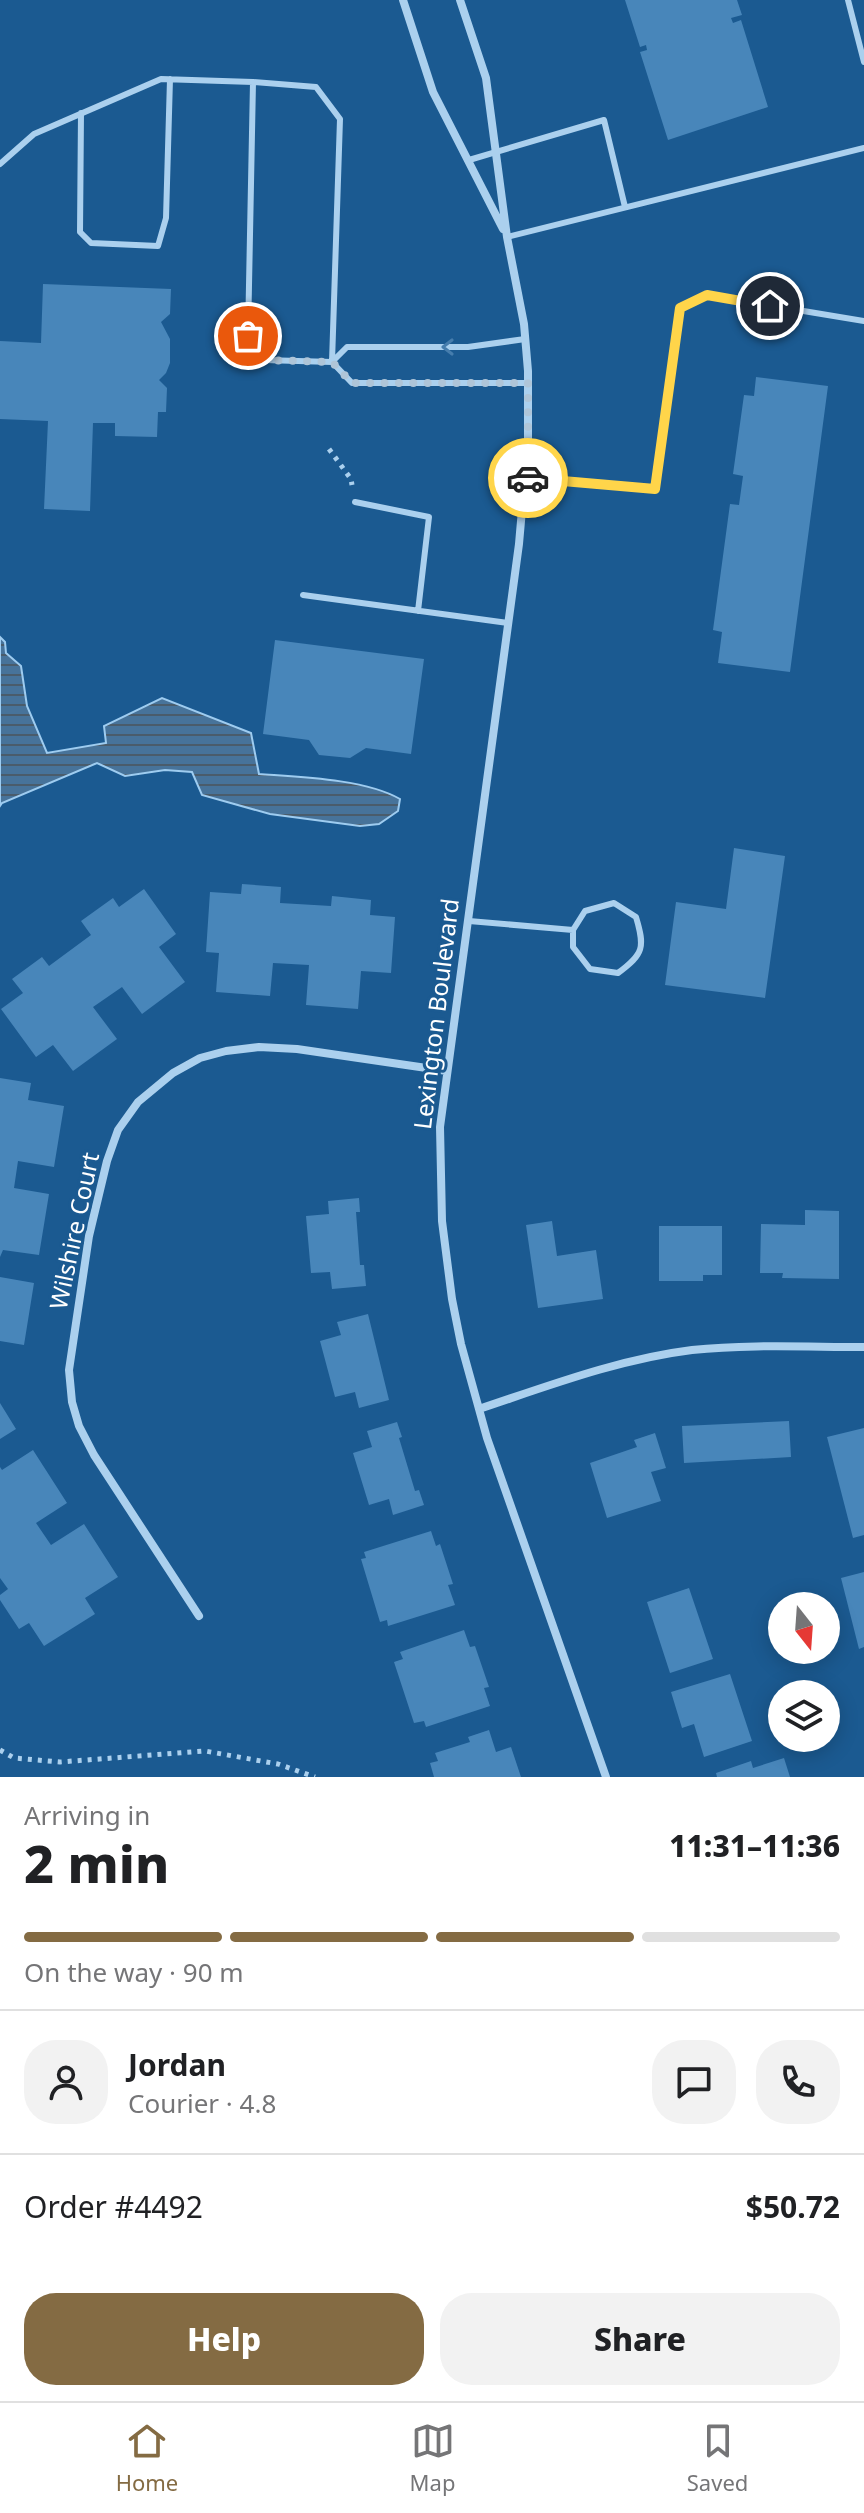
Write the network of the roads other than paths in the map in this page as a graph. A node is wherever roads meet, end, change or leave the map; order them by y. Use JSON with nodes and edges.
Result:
{"nodes":[{"id":1,"x":403,"y":0,"type":"edge"},
{"id":2,"x":460,"y":0,"type":"edge"},
{"id":3,"x":848,"y":0,"type":"edge"},
{"id":4,"x":864,"y":62,"type":"edge"},
{"id":5,"x":170,"y":79,"type":"junction"},
{"id":6,"x":253,"y":82,"type":"junction"},
{"id":7,"x":81,"y":113,"type":"junction"},
{"id":8,"x":864,"y":148,"type":"edge"},
{"id":9,"x":496,"y":152,"type":"junction"},
{"id":10,"x":469,"y":160,"type":"junction"},
{"id":11,"x":0,"y":164,"type":"edge"},
{"id":12,"x":625,"y":207,"type":"junction"},
{"id":13,"x":507,"y":237,"type":"junction"},
{"id":14,"x":864,"y":321,"type":"edge"},
{"id":15,"x":525,"y":339,"type":"junction"},
{"id":16,"x":332,"y":362,"type":"junction"},
{"id":17,"x":528,"y":383,"type":"junction"},
{"id":18,"x":525,"y":478,"type":"junction"},
{"id":19,"x":355,"y":502,"type":"road end"},
{"id":20,"x":303,"y":595,"type":"dead end"},
{"id":21,"x":418,"y":611,"type":"junction"},
{"id":22,"x":508,"y":623,"type":"junction"},
{"id":23,"x":469,"y":921,"type":"junction"},
{"id":24,"x":573,"y":930,"type":"junction"},
{"id":25,"x":447,"y":1071,"type":"junction"},
{"id":26,"x":864,"y":1347,"type":"edge"},
{"id":27,"x":479,"y":1409,"type":"junction"},
{"id":28,"x":199,"y":1616,"type":"dead end"},
{"id":29,"x":606,"y":1777,"type":"edge"}],
"edges":[{"from":1,"to":10,"type":"street","name":"Lexington Boulevard"},
{"from":2,"to":9,"type":"street","name":"Lexington Boulevard"},
{"from":3,"to":4,"type":"lane"},
{"from":5,"to":6,"type":"lane"},
{"from":5,"to":7,"type":"lane"},
{"from":5,"to":7,"type":"lane"},
{"from":6,"to":16,"type":"lane"},
{"from":6,"to":16,"type":"lane"},
{"from":7,"to":11,"type":"lane"},
{"from":8,"to":12,"type":"lane"},
{"from":9,"to":10,"type":"lane"},
{"from":9,"to":12,"type":"lane"},
{"from":9,"to":13,"type":"street","name":"Lexington Boulevard"},
{"from":10,"to":13,"type":"street","name":"Lexington Boulevard"},
{"from":12,"to":13,"type":"lane"},
{"from":13,"to":15,"type":"street","name":"Lexington Boulevard"},
{"from":14,"to":18,"type":"lane"},
{"from":15,"to":16,"type":"lane","one_way":true},
{"from":15,"to":17,"type":"street","name":"Lexington Boulevard"},
{"from":16,"to":17,"type":"lane"},
{"from":17,"to":18,"type":"street","name":"Lexington Boulevard"},
{"from":18,"to":22,"type":"street","name":"Lexington Boulevard"},
{"from":19,"to":21,"type":"lane"},
{"from":20,"to":21,"type":"lane"},
{"from":21,"to":22,"type":"lane"},
{"from":22,"to":23,"type":"street","name":"Lexington Boulevard"},
{"from":23,"to":24,"type":"lane"},
{"from":23,"to":25,"type":"street","name":"Lexington Boulevard"},
{"from":24,"to":24,"type":"lane"},
{"from":25,"to":27,"type":"street","name":"Lexington Boulevard"},
{"from":25,"to":28,"type":"street","name":"Wilshire Court"},
{"from":26,"to":27,"type":"street"},
{"from":27,"to":29,"type":"street","name":"Lexington Boulevard"}]}
